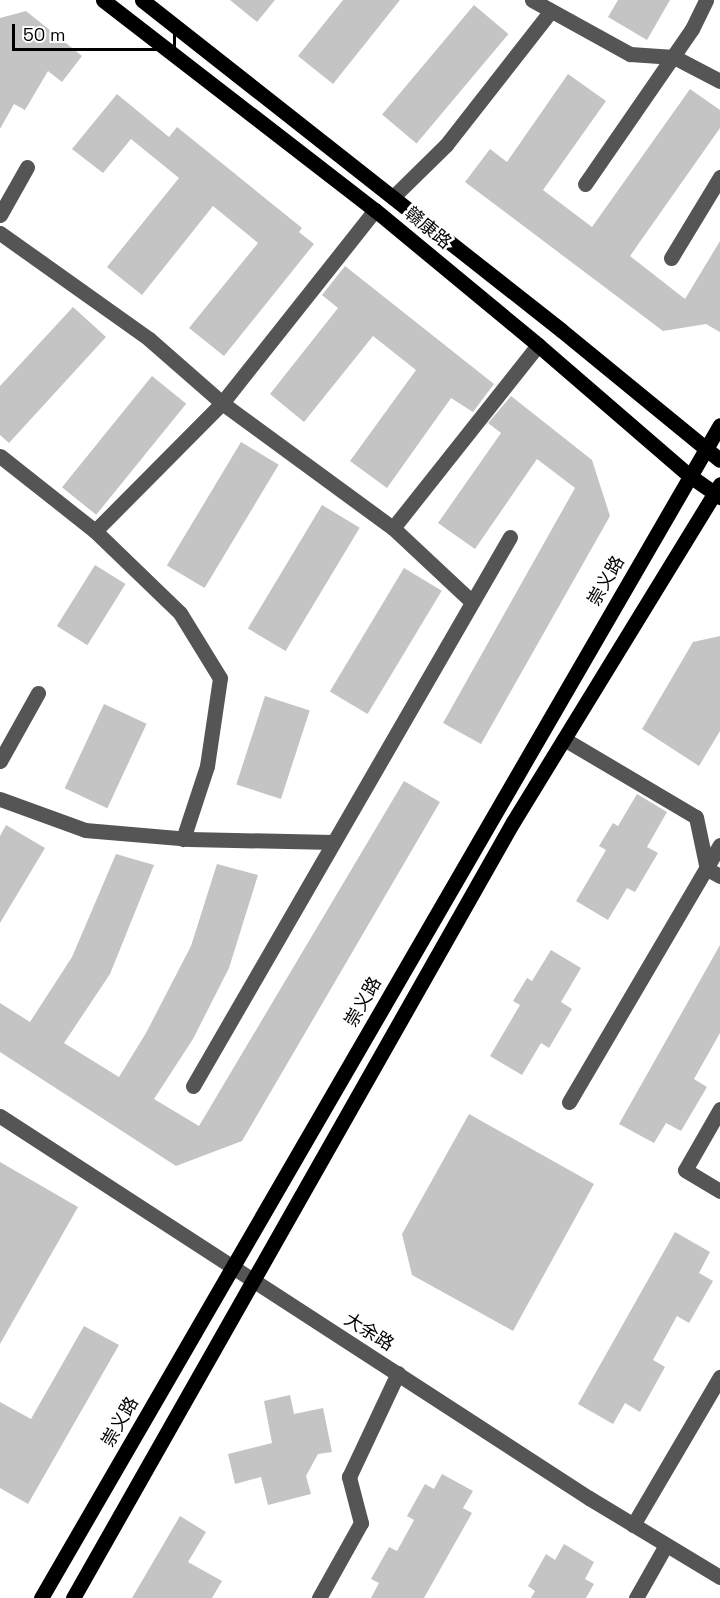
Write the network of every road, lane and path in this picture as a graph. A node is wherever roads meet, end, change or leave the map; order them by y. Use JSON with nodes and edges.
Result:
{"nodes":[{"id":1,"x":103,"y":0,"type":"edge"},
{"id":2,"x":142,"y":0,"type":"edge"},
{"id":3,"x":532,"y":0,"type":"edge"},
{"id":4,"x":706,"y":0,"type":"edge"},
{"id":5,"x":550,"y":12,"type":"junction"},
{"id":6,"x":674,"y":57,"type":"junction"},
{"id":7,"x":720,"y":81,"type":"edge"},
{"id":8,"x":27,"y":167,"type":"dead end"},
{"id":9,"x":720,"y":177,"type":"edge"},
{"id":10,"x":585,"y":184,"type":"dead end"},
{"id":11,"x":393,"y":197,"type":"junction"},
{"id":12,"x":375,"y":210,"type":"junction"},
{"id":13,"x":0,"y":215,"type":"edge"},
{"id":14,"x":0,"y":233,"type":"edge"},
{"id":15,"x":671,"y":258,"type":"dead end"},
{"id":16,"x":538,"y":345,"type":"junction"},
{"id":17,"x":222,"y":403,"type":"junction"},
{"id":18,"x":720,"y":425,"type":"edge"},
{"id":19,"x":706,"y":451,"type":"junction"},
{"id":20,"x":0,"y":456,"type":"edge"},
{"id":21,"x":720,"y":460,"type":"edge"},
{"id":22,"x":690,"y":476,"type":"junction"},
{"id":23,"x":718,"y":492,"type":"edge"},
{"id":24,"x":393,"y":528,"type":"junction"},
{"id":25,"x":95,"y":531,"type":"junction"},
{"id":26,"x":510,"y":537,"type":"dead end"},
{"id":27,"x":472,"y":602,"type":"junction"},
{"id":28,"x":38,"y":693,"type":"dead end"},
{"id":29,"x":564,"y":739,"type":"junction"},
{"id":30,"x":0,"y":761,"type":"edge"},
{"id":31,"x":0,"y":799,"type":"edge"},
{"id":32,"x":183,"y":839,"type":"junction"},
{"id":33,"x":333,"y":842,"type":"junction"},
{"id":34,"x":720,"y":845,"type":"edge"},
{"id":35,"x":713,"y":873,"type":"edge"},
{"id":36,"x":193,"y":1086,"type":"dead end"},
{"id":37,"x":569,"y":1102,"type":"dead end"},
{"id":38,"x":720,"y":1109,"type":"edge"},
{"id":39,"x":0,"y":1116,"type":"edge"},
{"id":40,"x":720,"y":1191,"type":"edge"},
{"id":41,"x":232,"y":1268,"type":"junction"},
{"id":42,"x":255,"y":1282,"type":"junction"},
{"id":43,"x":398,"y":1373,"type":"junction"},
{"id":44,"x":720,"y":1377,"type":"edge"},
{"id":45,"x":633,"y":1525,"type":"junction"},
{"id":46,"x":666,"y":1545,"type":"junction"},
{"id":47,"x":720,"y":1577,"type":"edge"},
{"id":48,"x":41,"y":1598,"type":"edge"},
{"id":49,"x":73,"y":1598,"type":"edge"},
{"id":50,"x":319,"y":1598,"type":"edge"},
{"id":51,"x":636,"y":1598,"type":"edge"}],
"edges":[{"from":1,"to":12,"type":"main road","name":"赣康路"},
{"from":2,"to":11,"type":"main road","name":"赣康路"},
{"from":3,"to":5,"type":"street"},
{"from":4,"to":6,"type":"street"},
{"from":5,"to":6,"type":"street"},
{"from":5,"to":11,"type":"street"},
{"from":6,"to":7,"type":"street"},
{"from":6,"to":10,"type":"street"},
{"from":8,"to":13,"type":"street"},
{"from":9,"to":15,"type":"street"},
{"from":11,"to":19,"type":"main road","name":"赣康路"},
{"from":12,"to":16,"type":"main road","name":"赣康路"},
{"from":12,"to":17,"type":"street"},
{"from":14,"to":17,"type":"street"},
{"from":16,"to":22,"type":"main road","name":"赣康路"},
{"from":16,"to":24,"type":"street"},
{"from":17,"to":24,"type":"street"},
{"from":17,"to":25,"type":"street"},
{"from":18,"to":19,"type":"main road","name":"崇义路"},
{"from":19,"to":21,"type":"main road","name":"赣康路"},
{"from":19,"to":22,"type":"main road","name":"崇义路"},
{"from":20,"to":25,"type":"street"},
{"from":22,"to":23,"type":"main road","name":"赣康路"},
{"from":22,"to":41,"type":"main road","name":"崇义路"},
{"from":23,"to":29,"type":"main road"},
{"from":24,"to":27,"type":"street"},
{"from":25,"to":32,"type":"street"},
{"from":26,"to":27,"type":"street"},
{"from":27,"to":33,"type":"street"},
{"from":28,"to":30,"type":"street"},
{"from":29,"to":35,"type":"street"},
{"from":29,"to":42,"type":"main road"},
{"from":31,"to":32,"type":"street"},
{"from":32,"to":33,"type":"street"},
{"from":33,"to":36,"type":"street"},
{"from":34,"to":35,"type":"street"},
{"from":35,"to":37,"type":"street"},
{"from":38,"to":40,"type":"street"},
{"from":39,"to":41,"type":"street","name":"大余路"},
{"from":41,"to":42,"type":"street","name":"大余路"},
{"from":41,"to":48,"type":"main road","name":"崇义路"},
{"from":42,"to":43,"type":"street","name":"大余路"},
{"from":42,"to":49,"type":"main road"},
{"from":43,"to":45,"type":"street","name":"大余路"},
{"from":43,"to":50,"type":"street"},
{"from":44,"to":45,"type":"street"},
{"from":45,"to":46,"type":"street","name":"大余路"},
{"from":46,"to":47,"type":"street","name":"大余路"},
{"from":46,"to":51,"type":"street"}]}
